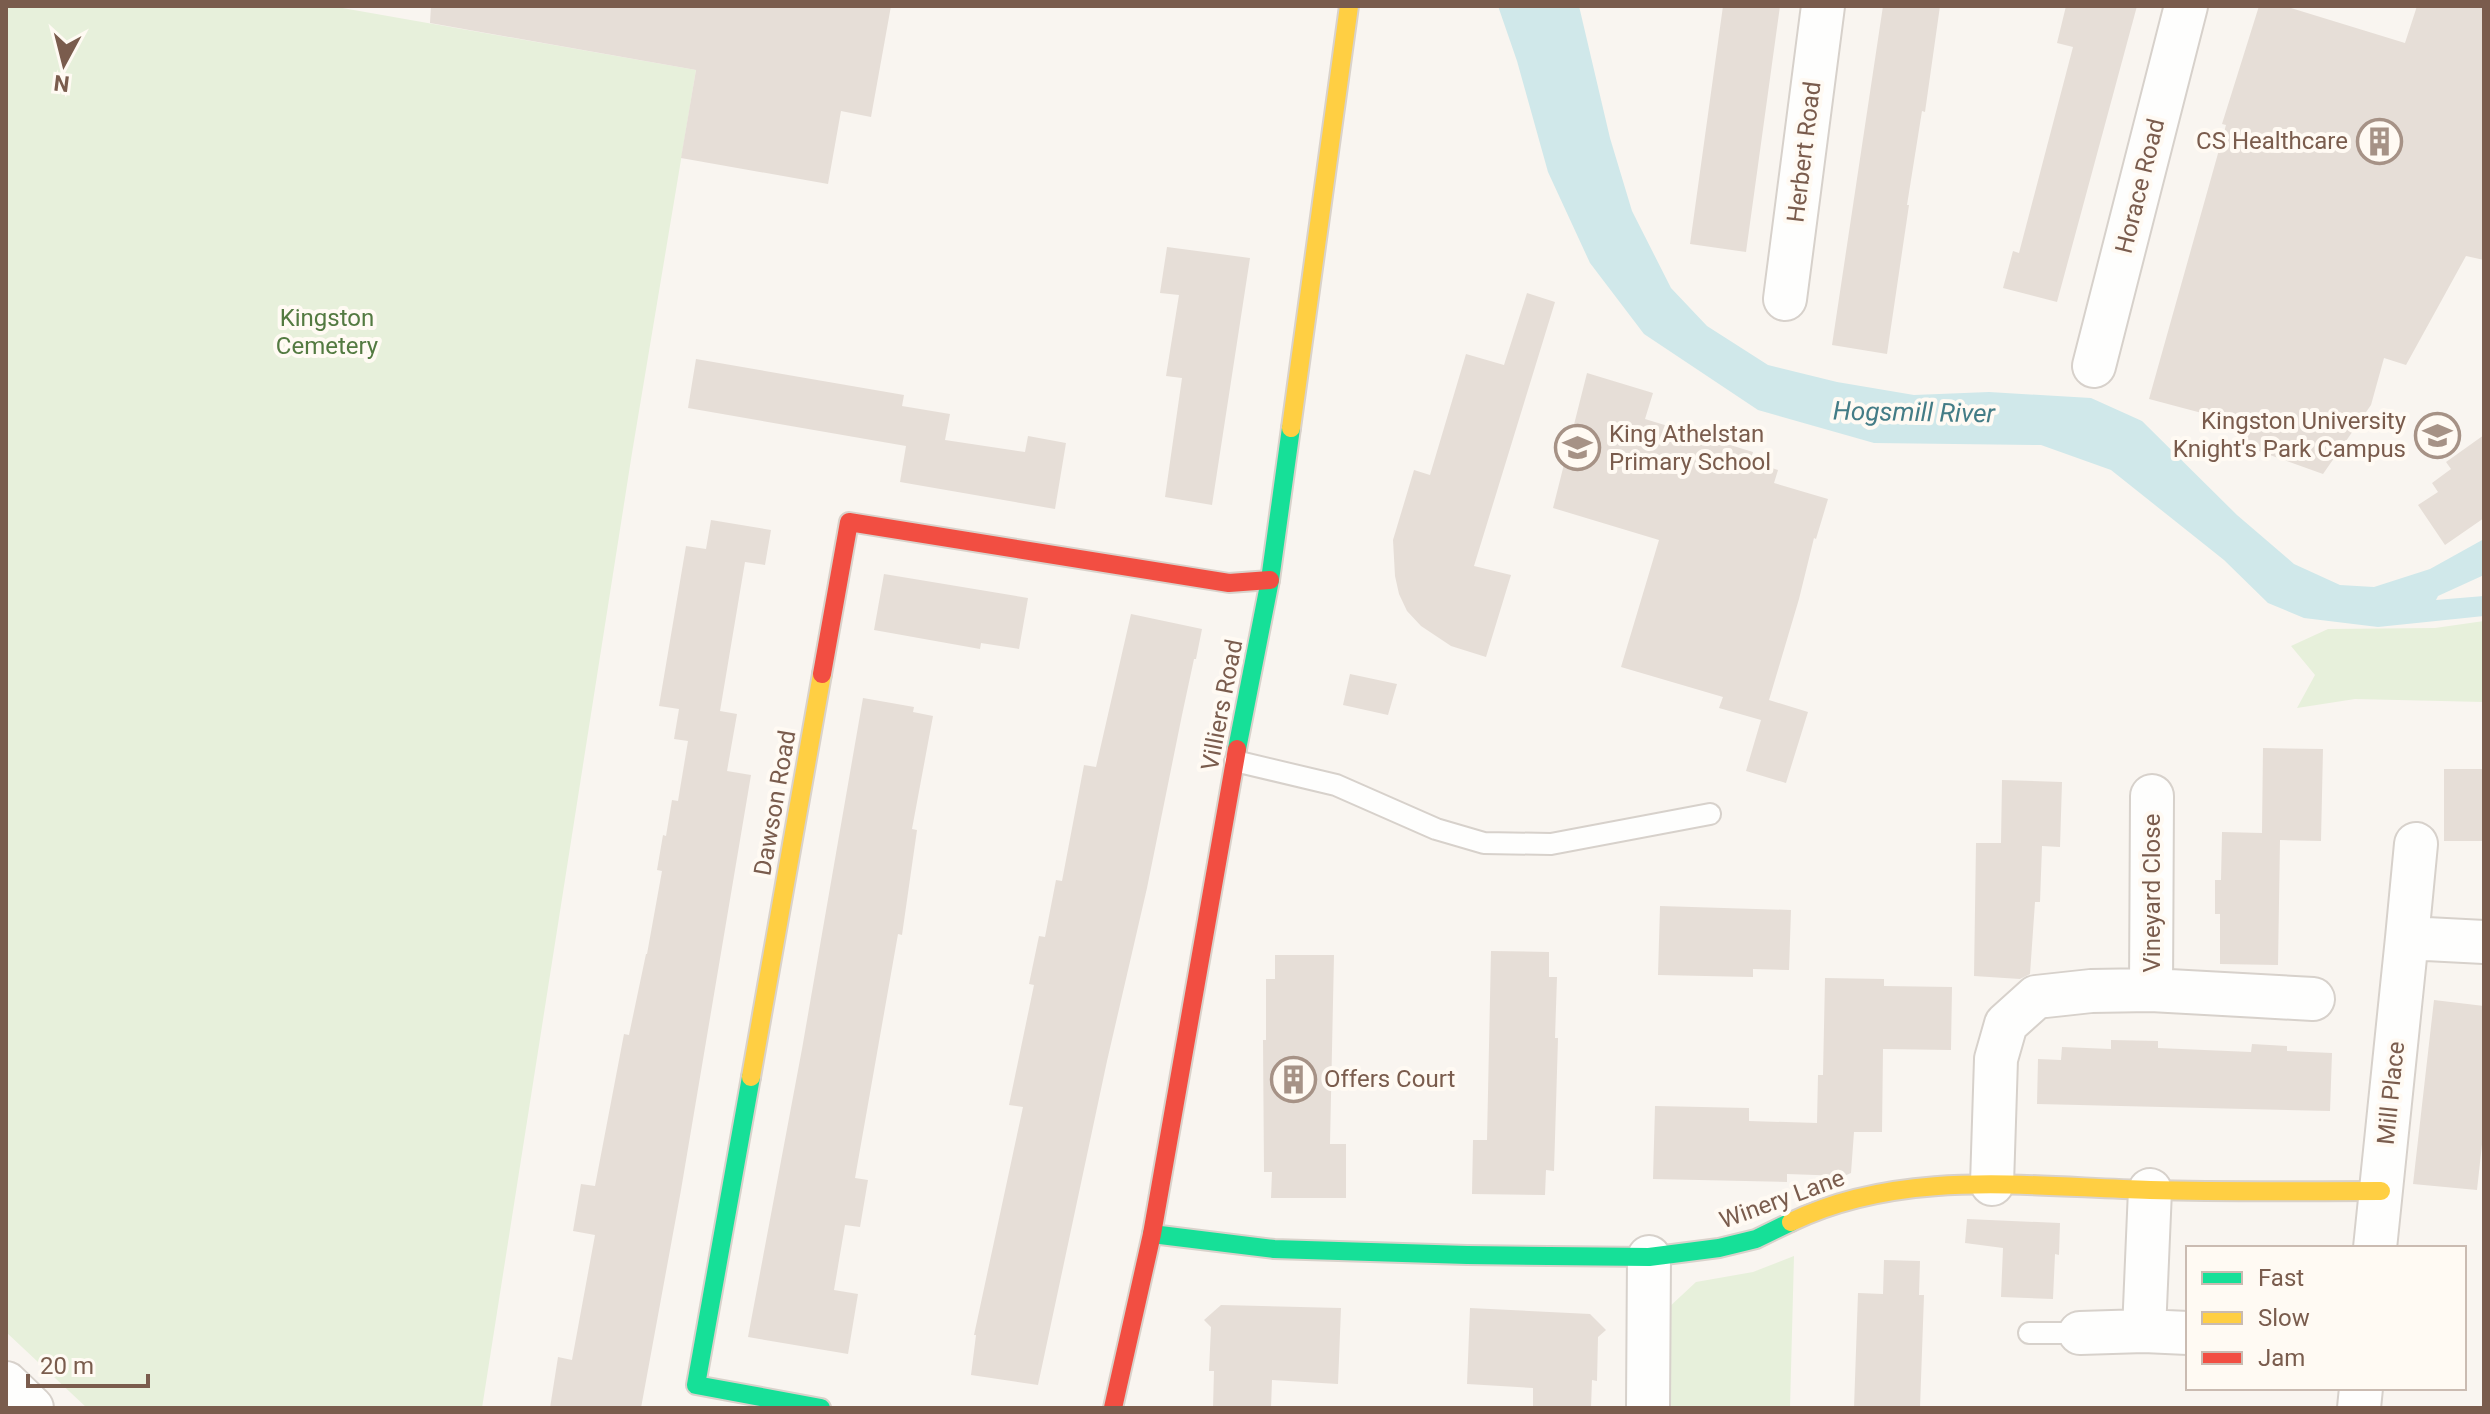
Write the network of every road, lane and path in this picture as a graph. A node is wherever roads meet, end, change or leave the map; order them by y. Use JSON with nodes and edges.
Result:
{"nodes":[{"id":1,"x":1349,"y":6,"type":"edge"},
{"id":2,"x":1823,"y":6,"type":"edge"},
{"id":3,"x":2186,"y":6,"type":"edge"},
{"id":4,"x":1785,"y":299,"type":"dead end"},
{"id":5,"x":2094,"y":366,"type":"dead end"},
{"id":6,"x":1270,"y":580,"type":"junction"},
{"id":7,"x":1235,"y":761,"type":"junction"},
{"id":8,"x":2152,"y":796,"type":"dead end"},
{"id":9,"x":1710,"y":814,"type":"dead end"},
{"id":10,"x":2416,"y":844,"type":"dead end"},
{"id":11,"x":2407,"y":938,"type":"junction"},
{"id":12,"x":2484,"y":942,"type":"edge"},
{"id":13,"x":2151,"y":990,"type":"junction"},
{"id":14,"x":2313,"y":999,"type":"dead end"},
{"id":15,"x":1992,"y":1184,"type":"junction"},
{"id":16,"x":2150,"y":1190,"type":"junction"},
{"id":17,"x":2381,"y":1191,"type":"junction"},
{"id":18,"x":1152,"y":1234,"type":"junction"},
{"id":19,"x":2375,"y":1246,"type":"edge"},
{"id":20,"x":1649,"y":1257,"type":"junction"},
{"id":21,"x":2144,"y":1331,"type":"junction"},
{"id":22,"x":2029,"y":1333,"type":"dead end"},
{"id":23,"x":2080,"y":1333,"type":"joint"},
{"id":24,"x":2186,"y":1333,"type":"edge"},
{"id":25,"x":6,"y":1383,"type":"edge"},
{"id":26,"x":693,"y":1396,"type":"edge"},
{"id":27,"x":32,"y":1408,"type":"edge"},
{"id":28,"x":821,"y":1408,"type":"edge"},
{"id":29,"x":1113,"y":1408,"type":"edge"},
{"id":30,"x":1648,"y":1408,"type":"edge"}],
"edges":[{"from":1,"to":6,"type":"street","name":"Villiers Road"},
{"from":2,"to":4,"type":"street","name":"Herbert Road"},
{"from":3,"to":5,"type":"street","name":"Horace Road"},
{"from":6,"to":7,"type":"street","name":"Villiers Road"},
{"from":6,"to":26,"type":"street","name":"Dawson Road"},
{"from":7,"to":9,"type":"lane"},
{"from":7,"to":18,"type":"street","name":"Villiers Road"},
{"from":8,"to":13,"type":"street","name":"Vineyard Close"},
{"from":10,"to":11,"type":"street","name":"Mill Place"},
{"from":11,"to":12,"type":"street"},
{"from":11,"to":17,"type":"street","name":"Mill Place"},
{"from":13,"to":14,"type":"street","name":"Vineyard Close"},
{"from":13,"to":15,"type":"street","name":"Vineyard Close"},
{"from":15,"to":16,"type":"street","name":"Winery Lane"},
{"from":15,"to":20,"type":"street","name":"Winery Lane"},
{"from":16,"to":17,"type":"street","name":"Winery Lane"},
{"from":16,"to":21,"type":"street"},
{"from":17,"to":19,"type":"street","name":"Mill Place"},
{"from":18,"to":20,"type":"street","name":"Winery Lane"},
{"from":18,"to":29,"type":"street","name":"Villiers Road"},
{"from":20,"to":30,"type":"street"},
{"from":21,"to":23,"type":"street"},
{"from":21,"to":24,"type":"street"},
{"from":22,"to":23,"type":"lane"},
{"from":25,"to":27,"type":"street"},
{"from":26,"to":28,"type":"street","name":"Dawson Road"}]}
